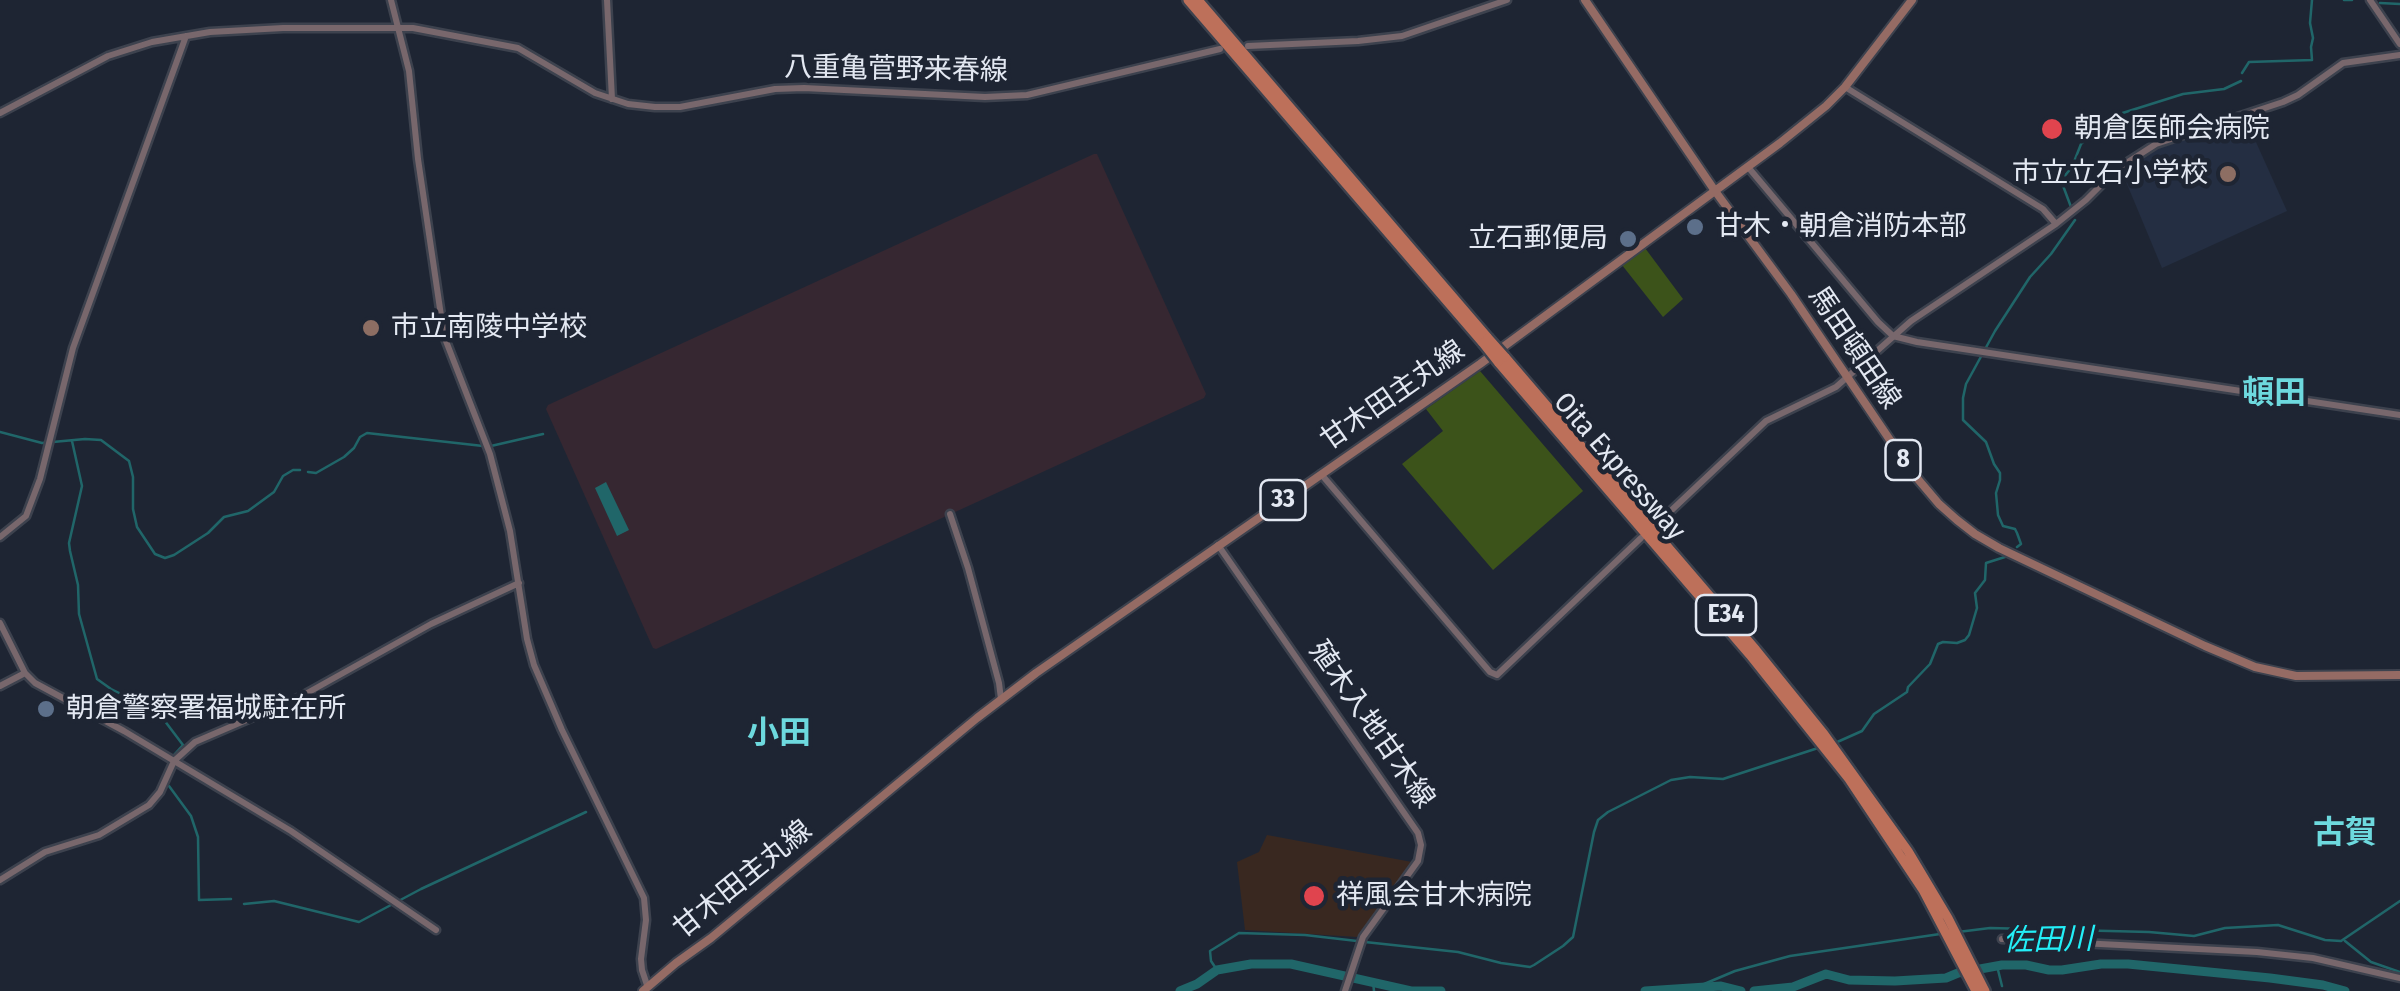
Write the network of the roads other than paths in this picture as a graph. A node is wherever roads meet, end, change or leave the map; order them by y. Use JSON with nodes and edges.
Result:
{"nodes":[{"id":1,"x":391,"y":0,"type":"edge"},
{"id":2,"x":608,"y":0,"type":"edge"},
{"id":3,"x":1188,"y":0,"type":"edge"},
{"id":4,"x":1198,"y":0,"type":"edge"},
{"id":5,"x":1507,"y":0,"type":"edge"},
{"id":6,"x":1585,"y":0,"type":"edge"},
{"id":7,"x":1912,"y":0,"type":"edge"},
{"id":8,"x":2370,"y":0,"type":"edge"},
{"id":9,"x":397,"y":27,"type":"junction"},
{"id":10,"x":186,"y":36,"type":"junction"},
{"id":11,"x":2400,"y":44,"type":"edge"},
{"id":12,"x":1248,"y":46,"type":"dead end"},
{"id":13,"x":1220,"y":49,"type":"dead end"},
{"id":14,"x":2400,"y":56,"type":"edge"},
{"id":15,"x":1845,"y":87,"type":"junction"},
{"id":16,"x":612,"y":99,"type":"junction"},
{"id":17,"x":0,"y":113,"type":"edge"},
{"id":18,"x":1748,"y":168,"type":"junction"},
{"id":19,"x":1715,"y":191,"type":"junction"},
{"id":20,"x":2056,"y":224,"type":"junction"},
{"id":21,"x":1893,"y":336,"type":"junction"},
{"id":22,"x":1485,"y":340,"type":"junction"},
{"id":23,"x":1848,"y":378,"type":"junction"},
{"id":24,"x":2400,"y":415,"type":"edge"},
{"id":25,"x":1321,"y":474,"type":"junction"},
{"id":26,"x":950,"y":514,"type":"dead end"},
{"id":27,"x":1658,"y":523,"type":"dead end"},
{"id":28,"x":0,"y":538,"type":"edge"},
{"id":29,"x":1641,"y":538,"type":"dead end"},
{"id":30,"x":1218,"y":545,"type":"junction"},
{"id":31,"x":519,"y":584,"type":"junction"},
{"id":32,"x":0,"y":623,"type":"edge"},
{"id":33,"x":25,"y":674,"type":"junction"},
{"id":34,"x":2400,"y":675,"type":"edge"},
{"id":35,"x":0,"y":686,"type":"edge"},
{"id":36,"x":1001,"y":699,"type":"junction"},
{"id":37,"x":174,"y":761,"type":"junction"},
{"id":38,"x":0,"y":880,"type":"edge"},
{"id":39,"x":1926,"y":888,"type":"junction"},
{"id":40,"x":436,"y":930,"type":"dead end"},
{"id":41,"x":2002,"y":939,"type":"dead end"},
{"id":42,"x":2400,"y":978,"type":"edge"},
{"id":43,"x":645,"y":988,"type":"edge"},
{"id":44,"x":1345,"y":991,"type":"edge"},
{"id":45,"x":1976,"y":991,"type":"edge"},
{"id":46,"x":1985,"y":991,"type":"edge"}],
"edges":[{"from":1,"to":9,"type":"street"},
{"from":2,"to":16,"type":"street"},
{"from":3,"to":22,"type":"highway","name":"Oita Expressway","number":"E34"},
{"from":4,"to":22,"type":"highway","name":"Oita Expressway","number":"E34"},
{"from":5,"to":12,"type":"street"},
{"from":6,"to":19,"type":"main road","name":"馬田頓田線","number":"8"},
{"from":7,"to":15,"type":"main road","name":"甘木田主丸線","number":"33"},
{"from":8,"to":11,"type":"street"},
{"from":9,"to":10,"type":"street","name":"八重亀菅野来春線"},
{"from":9,"to":16,"type":"street","name":"八重亀菅野来春線"},
{"from":9,"to":31,"type":"street"},
{"from":10,"to":17,"type":"street","name":"八重亀菅野来春線"},
{"from":10,"to":28,"type":"street"},
{"from":13,"to":16,"type":"street","name":"八重亀菅野来春線"},
{"from":14,"to":20,"type":"street"},
{"from":15,"to":18,"type":"main road","name":"甘木田主丸線","number":"33"},
{"from":15,"to":20,"type":"street"},
{"from":18,"to":19,"type":"main road","name":"甘木田主丸線","number":"33"},
{"from":18,"to":21,"type":"street"},
{"from":19,"to":23,"type":"main road","name":"馬田頓田線","number":"8"},
{"from":19,"to":25,"type":"main road","name":"甘木田主丸線","number":"33"},
{"from":20,"to":21,"type":"street"},
{"from":21,"to":23,"type":"street"},
{"from":21,"to":24,"type":"street"},
{"from":22,"to":39,"type":"highway","name":"Oita Expressway","number":"E34","bridge":true},
{"from":23,"to":27,"type":"street"},
{"from":23,"to":34,"type":"main road","name":"馬田頓田線","number":"8"},
{"from":25,"to":29,"type":"street"},
{"from":25,"to":30,"type":"main road","name":"甘木田主丸線","number":"33"},
{"from":26,"to":36,"type":"street"},
{"from":30,"to":36,"type":"main road","name":"甘木田主丸線","number":"33"},
{"from":30,"to":44,"type":"street","name":"殖木入地甘木線"},
{"from":31,"to":37,"type":"street"},
{"from":31,"to":43,"type":"street"},
{"from":32,"to":33,"type":"street"},
{"from":33,"to":35,"type":"street"},
{"from":33,"to":37,"type":"street"},
{"from":36,"to":43,"type":"main road","name":"甘木田主丸線","number":"33"},
{"from":37,"to":38,"type":"street"},
{"from":37,"to":40,"type":"street"},
{"from":39,"to":45,"type":"highway","name":"Oita Expressway","number":"E34"},
{"from":39,"to":46,"type":"highway","name":"Oita Expressway","number":"E34"},
{"from":41,"to":42,"type":"street"}]}
